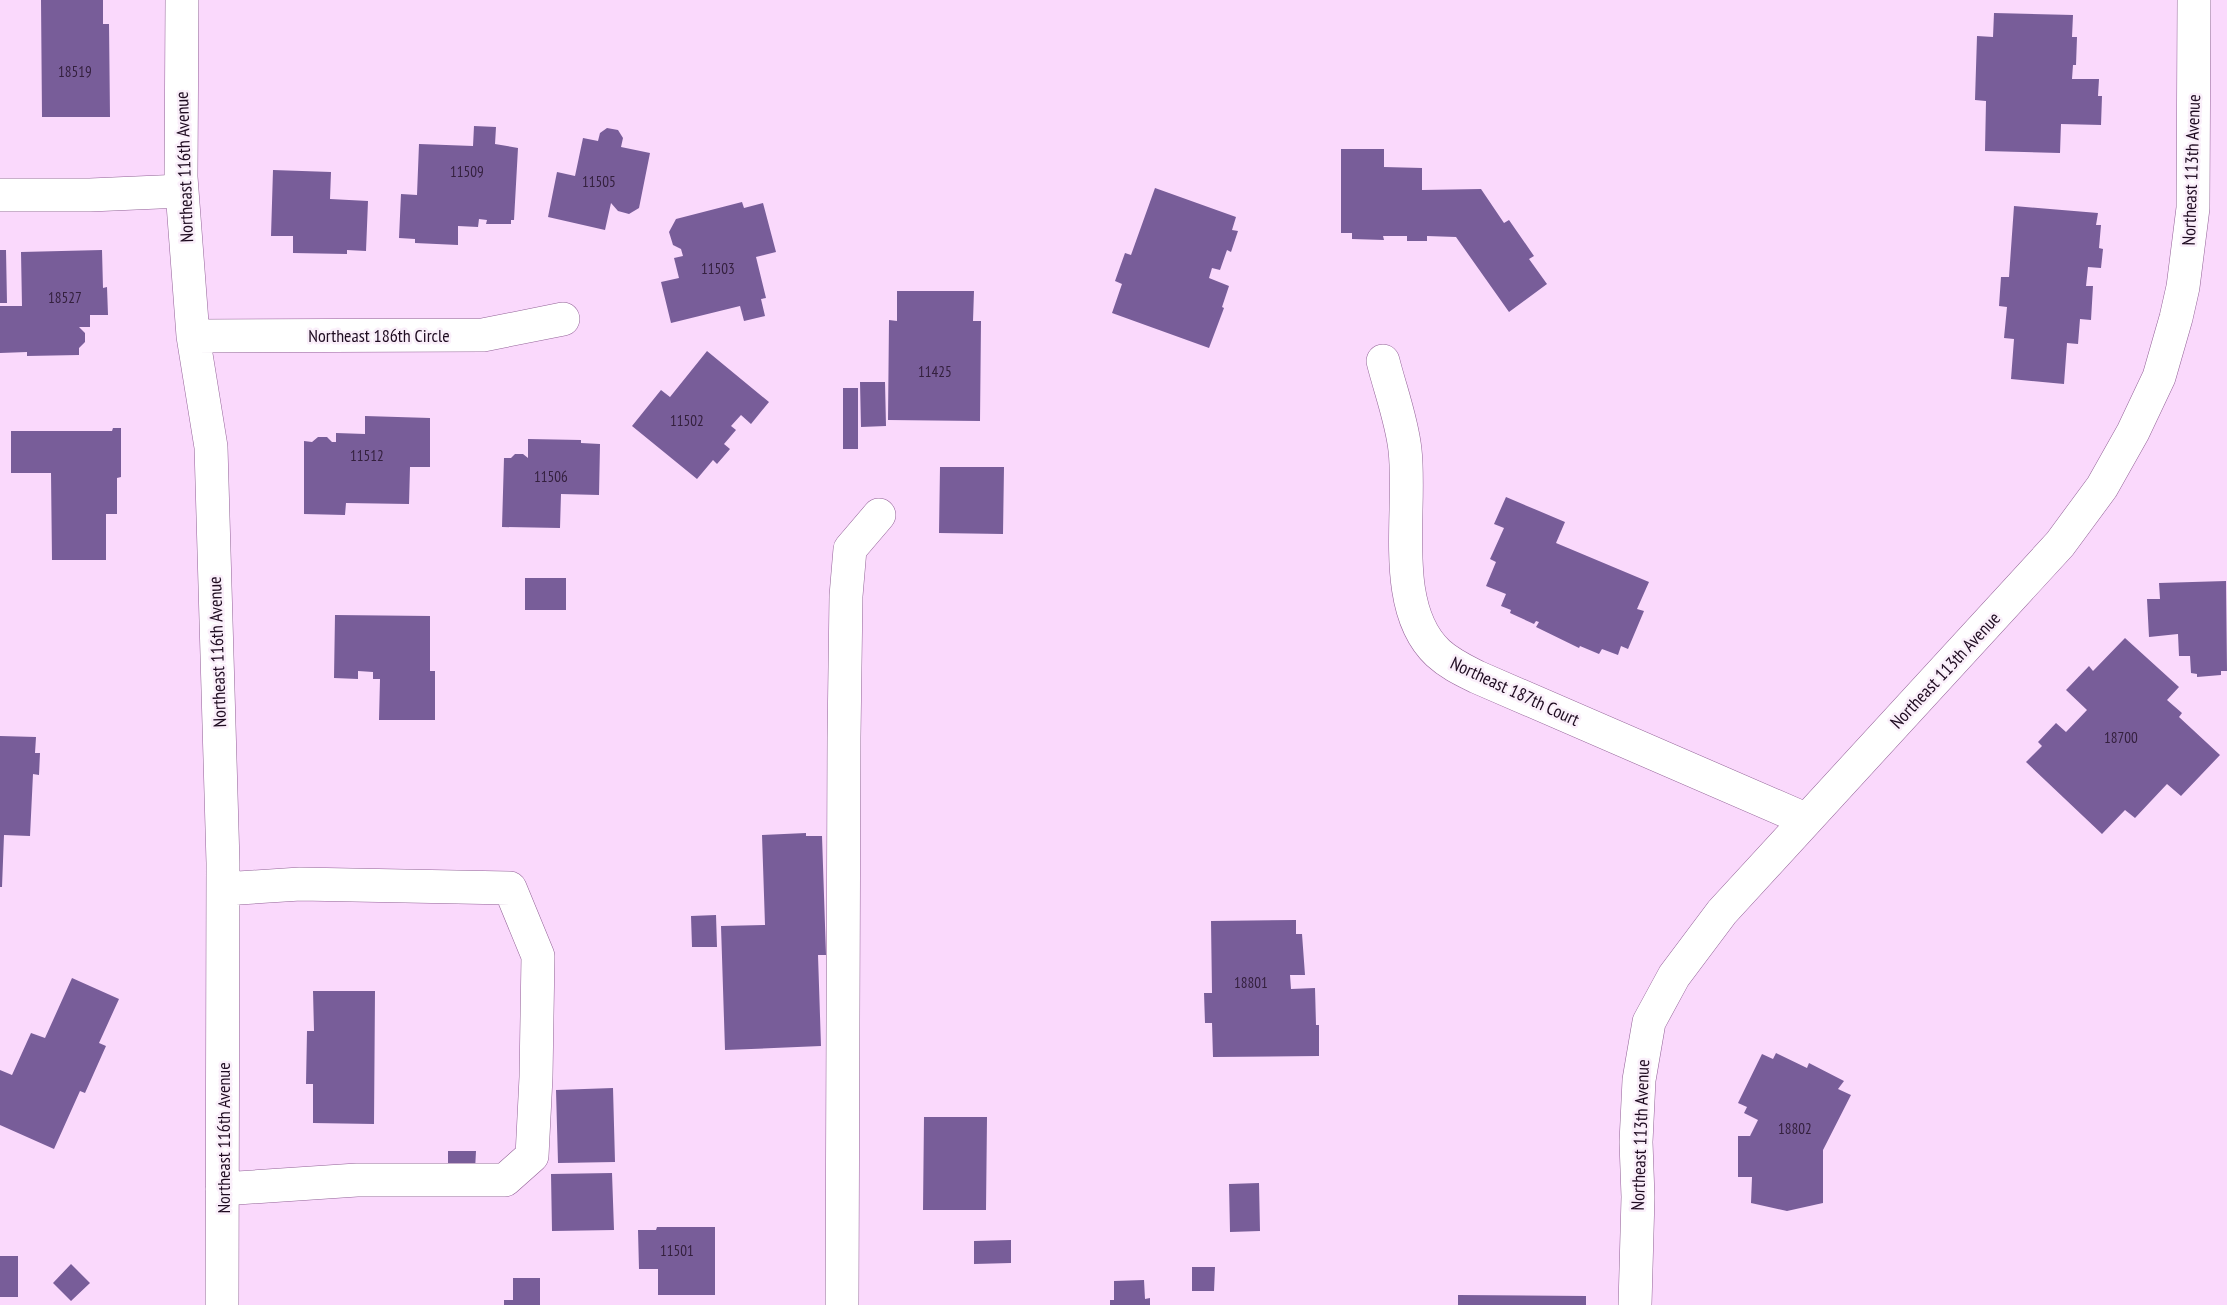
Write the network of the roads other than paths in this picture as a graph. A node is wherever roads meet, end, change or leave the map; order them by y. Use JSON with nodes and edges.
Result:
{"nodes":[{"id":1,"x":182,"y":0,"type":"edge"},
{"id":2,"x":2194,"y":0,"type":"edge"},
{"id":3,"x":182,"y":191,"type":"junction"},
{"id":4,"x":0,"y":195,"type":"edge"},
{"id":5,"x":563,"y":320,"type":"dead end"},
{"id":6,"x":194,"y":336,"type":"junction"},
{"id":7,"x":1383,"y":361,"type":"dead end"},
{"id":8,"x":879,"y":515,"type":"dead end"},
{"id":9,"x":1805,"y":819,"type":"junction"},
{"id":10,"x":223,"y":888,"type":"junction"},
{"id":11,"x":222,"y":1189,"type":"junction"},
{"id":12,"x":222,"y":1305,"type":"edge"},
{"id":13,"x":842,"y":1305,"type":"edge"},
{"id":14,"x":1635,"y":1305,"type":"edge"}],
"edges":[{"from":1,"to":3,"type":"street","name":"Northeast 116th Avenue"},
{"from":2,"to":9,"type":"street","name":"Northeast 113th Avenue"},
{"from":3,"to":4,"type":"street"},
{"from":3,"to":6,"type":"street","name":"Northeast 116th Avenue"},
{"from":5,"to":6,"type":"street","name":"Northeast 186th Circle"},
{"from":6,"to":10,"type":"street","name":"Northeast 116th Avenue"},
{"from":7,"to":9,"type":"street","name":"Northeast 187th Court"},
{"from":8,"to":13,"type":"street"},
{"from":9,"to":14,"type":"street","name":"Northeast 113th Avenue"},
{"from":10,"to":11,"type":"street","name":"Northeast 116th Avenue"},
{"from":10,"to":11,"type":"street"},
{"from":11,"to":12,"type":"street","name":"Northeast 116th Avenue"}]}
